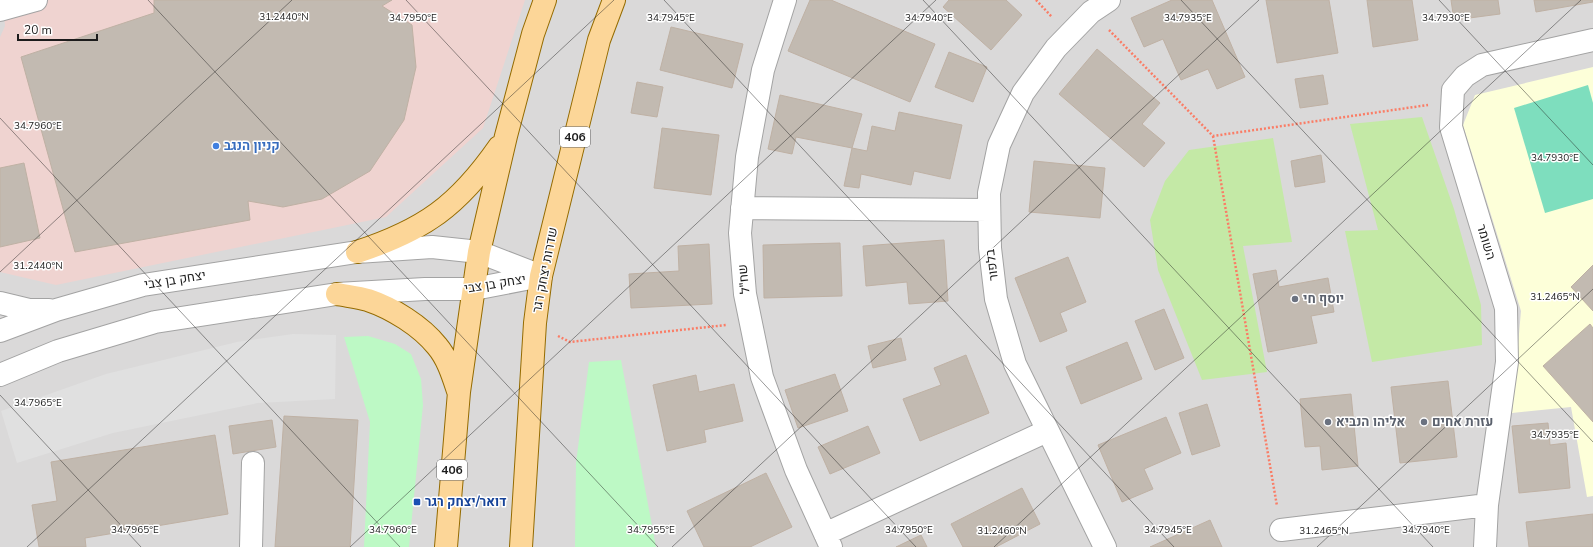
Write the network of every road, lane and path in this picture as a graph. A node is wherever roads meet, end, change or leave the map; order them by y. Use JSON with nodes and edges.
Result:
{"nodes":[{"id":1,"x":36,"y":0,"type":"edge"},
{"id":2,"x":545,"y":0,"type":"edge"},
{"id":3,"x":614,"y":0,"type":"edge"},
{"id":4,"x":785,"y":0,"type":"edge"},
{"id":5,"x":1109,"y":0,"type":"edge"},
{"id":6,"x":0,"y":10,"type":"edge"},
{"id":7,"x":1091,"y":12,"type":"junction"},
{"id":8,"x":1593,"y":40,"type":"edge"},
{"id":9,"x":1452,"y":101,"type":"junction"},
{"id":10,"x":506,"y":136,"type":"junction"},
{"id":11,"x":1213,"y":136,"type":"junction"},
{"id":12,"x":742,"y":208,"type":"junction"},
{"id":13,"x":989,"y":210,"type":"junction"},
{"id":14,"x":357,"y":252,"type":"junction"},
{"id":15,"x":479,"y":252,"type":"junction"},
{"id":16,"x":541,"y":276,"type":"junction"},
{"id":17,"x":474,"y":289,"type":"junction"},
{"id":18,"x":337,"y":294,"type":"junction"},
{"id":19,"x":0,"y":303,"type":"edge"},
{"id":20,"x":56,"y":310,"type":"junction"},
{"id":21,"x":750,"y":322,"type":"junction"},
{"id":22,"x":535,"y":323,"type":"junction"},
{"id":23,"x":0,"y":331,"type":"edge"},
{"id":24,"x":0,"y":375,"type":"edge"},
{"id":25,"x":459,"y":392,"type":"junction"},
{"id":26,"x":1047,"y":431,"type":"junction"},
{"id":27,"x":253,"y":463,"type":"dead end"},
{"id":28,"x":1487,"y":505,"type":"junction"},
{"id":29,"x":1281,"y":530,"type":"joint"},
{"id":30,"x":828,"y":540,"type":"edge"},
{"id":31,"x":251,"y":547,"type":"edge"},
{"id":32,"x":446,"y":547,"type":"edge"},
{"id":33,"x":520,"y":547,"type":"edge"},
{"id":34,"x":1105,"y":547,"type":"edge"},
{"id":35,"x":1486,"y":547,"type":"edge"}],
"edges":[{"from":1,"to":6,"type":"street"},
{"from":2,"to":10,"type":"main road","number":"406"},
{"from":3,"to":16,"type":"main road","name":"שדרות יצחק רגר","number":"406"},
{"from":4,"to":12,"type":"street","name":"שח\"ל"},
{"from":5,"to":7,"type":"street","name":"בלפור"},
{"from":7,"to":11,"type":"path"},
{"from":7,"to":13,"type":"street","name":"בלפור"},
{"from":8,"to":9,"type":"street","name":"השומר"},
{"from":9,"to":11,"type":"path"},
{"from":9,"to":28,"type":"street","name":"השומר"},
{"from":10,"to":14,"type":"main road"},
{"from":10,"to":15,"type":"main road","number":"406"},
{"from":11,"to":29,"type":"path"},
{"from":12,"to":13,"type":"street"},
{"from":12,"to":21,"type":"street","name":"שח\"ל"},
{"from":13,"to":26,"type":"street","name":"בלפור"},
{"from":14,"to":15,"type":"street","name":"יצחק בן צבי"},
{"from":14,"to":20,"type":"street","name":"יצחק בן צבי"},
{"from":15,"to":16,"type":"street","name":"יצחק בן צבי"},
{"from":15,"to":17,"type":"main road","number":"406"},
{"from":16,"to":17,"type":"street","name":"יצחק בן צבי"},
{"from":16,"to":22,"type":"main road","name":"שדרות יצחק רגר","number":"406"},
{"from":17,"to":18,"type":"street","name":"יצחק בן צבי"},
{"from":17,"to":25,"type":"main road","number":"406"},
{"from":18,"to":24,"type":"street","name":"יצחק בן צבי"},
{"from":18,"to":25,"type":"main road"},
{"from":19,"to":20,"type":"street"},
{"from":20,"to":23,"type":"street","name":"יצחק בן צבי"},
{"from":21,"to":22,"type":"path"},
{"from":21,"to":30,"type":"street","name":"שח\"ל"},
{"from":22,"to":33,"type":"main road","name":"שדרות יצחק רגר","number":"406"},
{"from":25,"to":32,"type":"main road","number":"406"},
{"from":26,"to":30,"type":"street"},
{"from":26,"to":34,"type":"street","name":"בלפור"},
{"from":27,"to":31,"type":"street"},
{"from":28,"to":29,"type":"street"},
{"from":28,"to":35,"type":"street","name":"השומר"}]}
